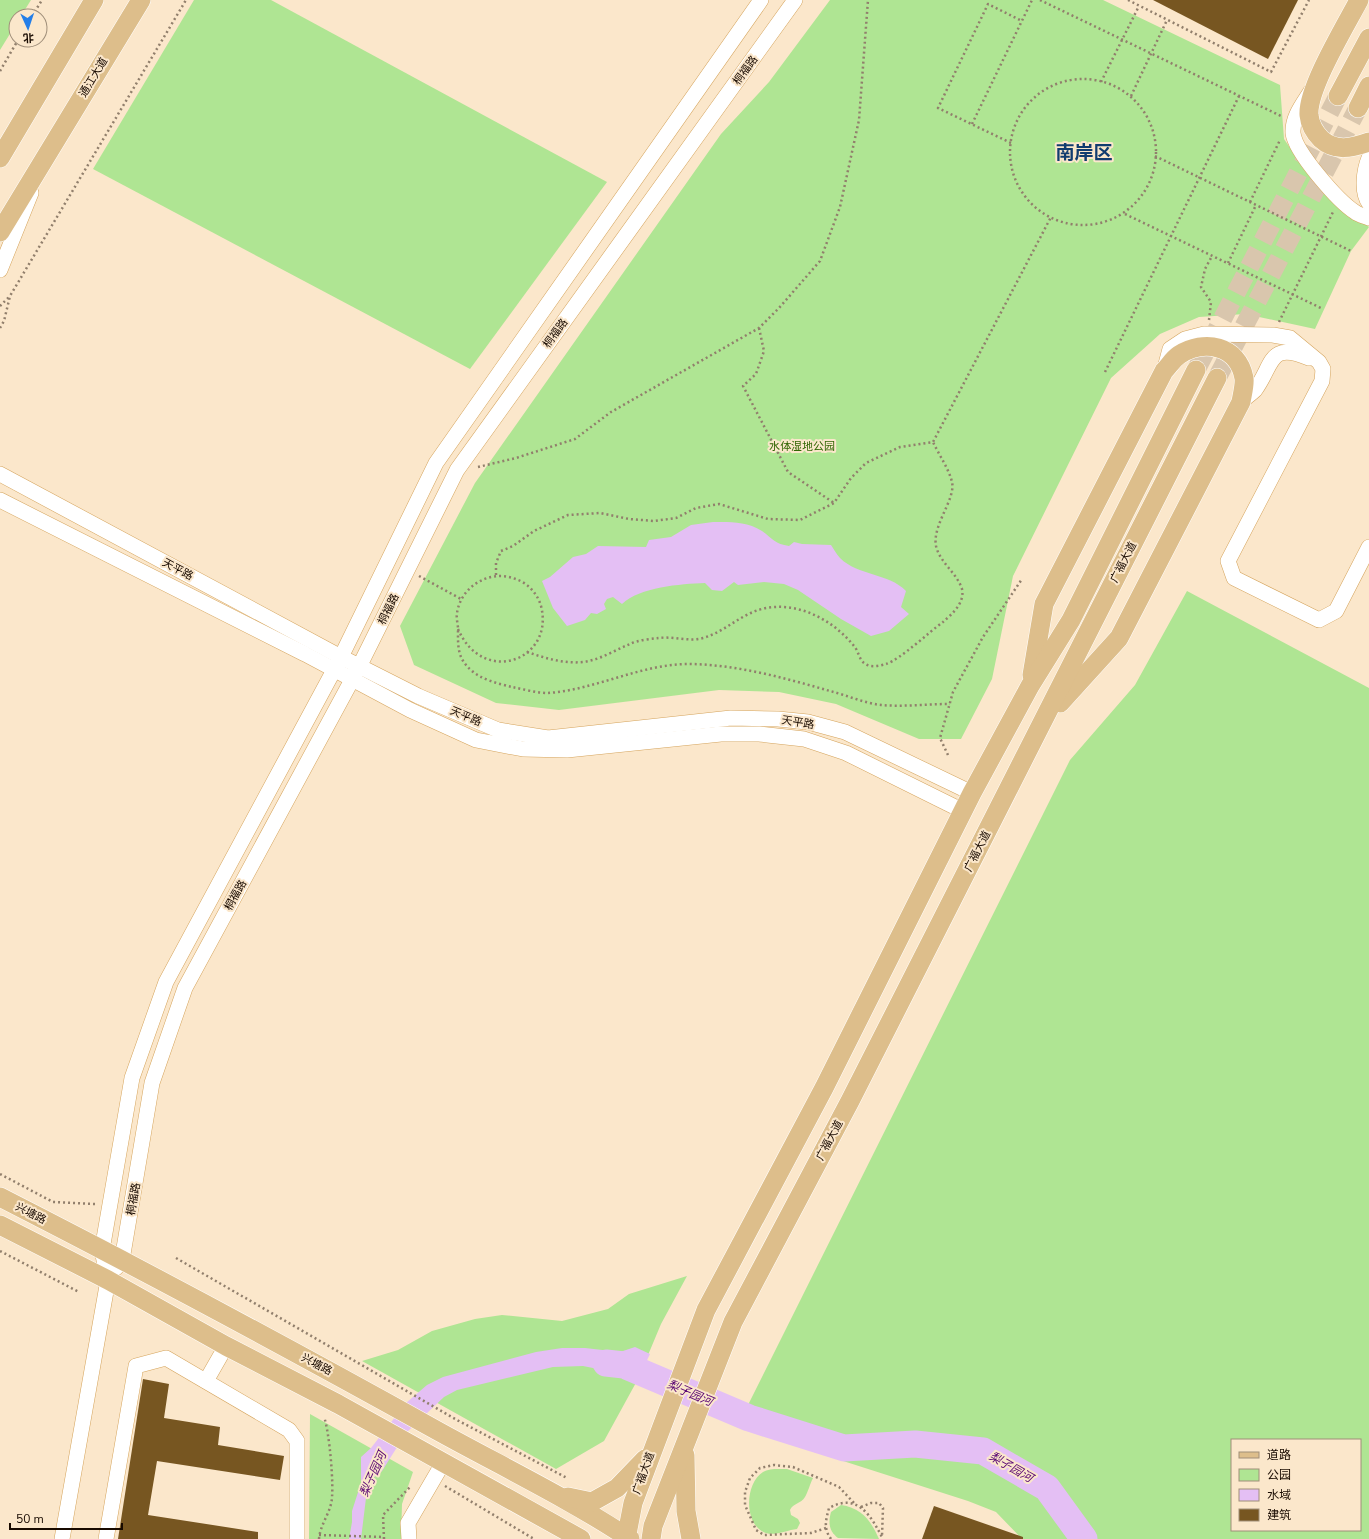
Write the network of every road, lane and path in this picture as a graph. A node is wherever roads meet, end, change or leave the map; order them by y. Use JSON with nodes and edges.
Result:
{"nodes":[{"id":1,"x":140,"y":0,"type":"edge"},
{"id":2,"x":186,"y":0,"type":"edge"},
{"id":3,"x":761,"y":0,"type":"edge"},
{"id":4,"x":795,"y":0,"type":"edge"},
{"id":5,"x":868,"y":0,"type":"edge"},
{"id":6,"x":1032,"y":0,"type":"edge"},
{"id":7,"x":1040,"y":0,"type":"edge"},
{"id":8,"x":1128,"y":0,"type":"edge"},
{"id":9,"x":1309,"y":0,"type":"edge"},
{"id":10,"x":1358,"y":0,"type":"edge"},
{"id":11,"x":93,"y":1,"type":"edge"},
{"id":12,"x":1139,"y":6,"type":"junction"},
{"id":13,"x":1167,"y":20,"type":"junction"},
{"id":14,"x":1022,"y":21,"type":"junction"},
{"id":15,"x":1369,"y":38,"type":"edge"},
{"id":16,"x":1122,"y":40,"type":"junction"},
{"id":17,"x":13,"y":48,"type":"edge"},
{"id":18,"x":1151,"y":54,"type":"junction"},
{"id":19,"x":0,"y":71,"type":"edge"},
{"id":20,"x":1101,"y":82,"type":"junction"},
{"id":21,"x":1369,"y":86,"type":"edge"},
{"id":22,"x":1314,"y":87,"type":"junction"},
{"id":23,"x":1131,"y":96,"type":"junction"},
{"id":24,"x":1239,"y":96,"type":"junction"},
{"id":25,"x":1338,"y":96,"type":"tunnel mouth"},
{"id":26,"x":1358,"y":108,"type":"tunnel mouth"},
{"id":27,"x":1292,"y":121,"type":"junction"},
{"id":28,"x":972,"y":124,"type":"junction"},
{"id":29,"x":1369,"y":142,"type":"edge"},
{"id":30,"x":1011,"y":143,"type":"junction"},
{"id":31,"x":5,"y":147,"type":"edge"},
{"id":32,"x":46,"y":155,"type":"junction"},
{"id":33,"x":1155,"y":156,"type":"junction"},
{"id":34,"x":0,"y":158,"type":"edge"},
{"id":35,"x":1369,"y":158,"type":"edge"},
{"id":36,"x":1199,"y":178,"type":"junction"},
{"id":37,"x":1339,"y":199,"type":"junction"},
{"id":38,"x":1250,"y":202,"type":"junction"},
{"id":39,"x":1369,"y":203,"type":"edge"},
{"id":40,"x":1256,"y":205,"type":"junction"},
{"id":41,"x":1125,"y":214,"type":"junction"},
{"id":42,"x":1051,"y":217,"type":"junction"},
{"id":43,"x":1369,"y":218,"type":"edge"},
{"id":44,"x":0,"y":232,"type":"edge"},
{"id":45,"x":1171,"y":236,"type":"junction"},
{"id":46,"x":1321,"y":237,"type":"junction"},
{"id":47,"x":1352,"y":251,"type":"dead end"},
{"id":48,"x":1212,"y":256,"type":"junction"},
{"id":49,"x":1228,"y":263,"type":"junction"},
{"id":50,"x":0,"y":270,"type":"edge"},
{"id":51,"x":1293,"y":294,"type":"junction"},
{"id":52,"x":10,"y":296,"type":"junction"},
{"id":53,"x":0,"y":306,"type":"edge"},
{"id":54,"x":1323,"y":309,"type":"dead end"},
{"id":55,"x":1209,"y":320,"type":"dead end"},
{"id":56,"x":0,"y":328,"type":"edge"},
{"id":57,"x":759,"y":328,"type":"junction"},
{"id":58,"x":1273,"y":334,"type":"junction"},
{"id":59,"x":1319,"y":362,"type":"junction"},
{"id":60,"x":1196,"y":370,"type":"tunnel mouth"},
{"id":61,"x":1164,"y":371,"type":"junction"},
{"id":62,"x":1105,"y":372,"type":"dead end"},
{"id":63,"x":1217,"y":378,"type":"tunnel mouth"},
{"id":64,"x":1241,"y":402,"type":"junction"},
{"id":65,"x":933,"y":442,"type":"junction"},
{"id":66,"x":475,"y":467,"type":"dead end"},
{"id":67,"x":0,"y":474,"type":"edge"},
{"id":68,"x":0,"y":500,"type":"edge"},
{"id":69,"x":834,"y":503,"type":"junction"},
{"id":70,"x":1369,"y":547,"type":"edge"},
{"id":71,"x":496,"y":575,"type":"junction"},
{"id":72,"x":419,"y":576,"type":"dead end"},
{"id":73,"x":1022,"y":579,"type":"dead end"},
{"id":74,"x":461,"y":599,"type":"junction"},
{"id":75,"x":458,"y":629,"type":"junction"},
{"id":76,"x":527,"y":652,"type":"junction"},
{"id":77,"x":338,"y":663,"type":"junction"},
{"id":78,"x":360,"y":665,"type":"junction"},
{"id":79,"x":353,"y":679,"type":"junction"},
{"id":80,"x":1030,"y":686,"type":"junction"},
{"id":81,"x":950,"y":704,"type":"junction"},
{"id":82,"x":1045,"y":718,"type":"junction"},
{"id":83,"x":948,"y":755,"type":"dead end"},
{"id":84,"x":972,"y":793,"type":"junction"},
{"id":85,"x":963,"y":811,"type":"junction"},
{"id":86,"x":0,"y":1174,"type":"edge"},
{"id":87,"x":0,"y":1197,"type":"edge"},
{"id":88,"x":95,"y":1204,"type":"dead end"},
{"id":89,"x":0,"y":1225,"type":"edge"},
{"id":90,"x":102,"y":1250,"type":"junction"},
{"id":91,"x":0,"y":1251,"type":"edge"},
{"id":92,"x":176,"y":1258,"type":"dead end"},
{"id":93,"x":122,"y":1260,"type":"junction"},
{"id":94,"x":108,"y":1280,"type":"junction"},
{"id":95,"x":79,"y":1292,"type":"dead end"},
{"id":96,"x":226,"y":1346,"type":"junction"},
{"id":97,"x":206,"y":1381,"type":"junction"},
{"id":98,"x":325,"y":1417,"type":"dead end"},
{"id":99,"x":684,"y":1445,"type":"junction"},
{"id":100,"x":651,"y":1452,"type":"junction"},
{"id":101,"x":438,"y":1467,"type":"junction"},
{"id":102,"x":568,"y":1478,"type":"dead end"},
{"id":103,"x":414,"y":1482,"type":"dead end"},
{"id":104,"x":558,"y":1496,"type":"junction"},
{"id":105,"x":854,"y":1503,"type":"junction"},
{"id":106,"x":861,"y":1507,"type":"junction"},
{"id":107,"x":826,"y":1528,"type":"junction"},
{"id":108,"x":319,"y":1535,"type":"junction"},
{"id":109,"x":384,"y":1538,"type":"edge"},
{"id":110,"x":627,"y":1538,"type":"edge"},
{"id":111,"x":883,"y":1538,"type":"edge"},
{"id":112,"x":62,"y":1539,"type":"edge"},
{"id":113,"x":106,"y":1539,"type":"edge"},
{"id":114,"x":297,"y":1539,"type":"edge"},
{"id":115,"x":318,"y":1539,"type":"edge"},
{"id":116,"x":409,"y":1539,"type":"edge"},
{"id":117,"x":534,"y":1539,"type":"edge"},
{"id":118,"x":581,"y":1539,"type":"edge"},
{"id":119,"x":652,"y":1539,"type":"edge"},
{"id":120,"x":691,"y":1539,"type":"edge"},
{"id":121,"x":831,"y":1539,"type":"edge"}],
"edges":[{"from":1,"to":32,"type":"main road","name":"通江大道"},
{"from":2,"to":52,"type":"path"},
{"from":3,"to":77,"type":"street","name":"桐福路"},
{"from":4,"to":78,"type":"street","name":"桐福路"},
{"from":5,"to":57,"type":"path"},
{"from":6,"to":14,"type":"path"},
{"from":7,"to":16,"type":"path"},
{"from":8,"to":12,"type":"path"},
{"from":9,"to":13,"type":"path"},
{"from":10,"to":22,"type":"main road"},
{"from":11,"to":31,"type":"main road"},
{"from":12,"to":13,"type":"path"},
{"from":12,"to":16,"type":"path"},
{"from":13,"to":18,"type":"path"},
{"from":14,"to":28,"type":"path"},
{"from":14,"to":28,"type":"path"},
{"from":15,"to":25,"type":"main road"},
{"from":16,"to":18,"type":"path"},
{"from":16,"to":20,"type":"path"},
{"from":17,"to":19,"type":"path"},
{"from":18,"to":23,"type":"path"},
{"from":18,"to":24,"type":"path"},
{"from":20,"to":23,"type":"path"},
{"from":20,"to":30,"type":"path"},
{"from":21,"to":26,"type":"main road"},
{"from":22,"to":27,"type":"street"},
{"from":22,"to":29,"type":"main road"},
{"from":23,"to":33,"type":"path"},
{"from":24,"to":27,"type":"path"},
{"from":24,"to":36,"type":"path"},
{"from":27,"to":37,"type":"street"},
{"from":27,"to":38,"type":"path"},
{"from":28,"to":30,"type":"path"},
{"from":30,"to":42,"type":"path"},
{"from":31,"to":34,"type":"main road"},
{"from":32,"to":44,"type":"main road","name":"通江大道"},
{"from":32,"to":50,"type":"street","name":"通江大道"},
{"from":33,"to":36,"type":"path"},
{"from":33,"to":41,"type":"path"},
{"from":35,"to":39,"type":"street"},
{"from":36,"to":38,"type":"path"},
{"from":36,"to":45,"type":"path"},
{"from":37,"to":43,"type":"street"},
{"from":37,"to":46,"type":"path"},
{"from":38,"to":40,"type":"path"},
{"from":40,"to":46,"type":"path"},
{"from":40,"to":49,"type":"path"},
{"from":41,"to":42,"type":"path"},
{"from":41,"to":45,"type":"path"},
{"from":42,"to":65,"type":"path"},
{"from":45,"to":48,"type":"path"},
{"from":45,"to":62,"type":"path"},
{"from":46,"to":47,"type":"path"},
{"from":46,"to":51,"type":"path"},
{"from":48,"to":49,"type":"path"},
{"from":48,"to":55,"type":"path"},
{"from":49,"to":51,"type":"path"},
{"from":51,"to":54,"type":"path"},
{"from":51,"to":58,"type":"path"},
{"from":52,"to":53,"type":"path"},
{"from":52,"to":56,"type":"path"},
{"from":57,"to":66,"type":"path"},
{"from":57,"to":69,"type":"path"},
{"from":58,"to":59,"type":"street"},
{"from":58,"to":61,"type":"street"},
{"from":59,"to":64,"type":"street"},
{"from":59,"to":70,"type":"street"},
{"from":60,"to":80,"type":"main road","name":"广福大道"},
{"from":61,"to":64,"type":"main road"},
{"from":61,"to":80,"type":"main road"},
{"from":63,"to":82,"type":"main road","name":"广福大道"},
{"from":64,"to":82,"type":"main road"},
{"from":65,"to":69,"type":"path"},
{"from":65,"to":76,"type":"path"},
{"from":67,"to":77,"type":"street","name":"天平路"},
{"from":68,"to":77,"type":"street","name":"天平路"},
{"from":69,"to":71,"type":"path"},
{"from":71,"to":74,"type":"path"},
{"from":71,"to":76,"type":"path"},
{"from":72,"to":74,"type":"path"},
{"from":73,"to":81,"type":"path"},
{"from":74,"to":75,"type":"path"},
{"from":75,"to":76,"type":"path"},
{"from":75,"to":81,"type":"path"},
{"from":77,"to":78,"type":"street","name":"天平路"},
{"from":77,"to":79,"type":"street","name":"天平路"},
{"from":77,"to":90,"type":"street","name":"桐福路"},
{"from":78,"to":79,"type":"street","name":"桐福路"},
{"from":78,"to":84,"type":"street","name":"天平路"},
{"from":79,"to":85,"type":"street","name":"天平路"},
{"from":79,"to":93,"type":"street","name":"桐福路"},
{"from":80,"to":84,"type":"main road","name":"广福大道"},
{"from":81,"to":83,"type":"path"},
{"from":82,"to":99,"type":"main road","name":"广福大道"},
{"from":84,"to":85,"type":"main road","name":"广福大道"},
{"from":85,"to":100,"type":"main road","name":"广福大道"},
{"from":86,"to":88,"type":"path"},
{"from":87,"to":90,"type":"main road","name":"兴塘路"},
{"from":89,"to":94,"type":"main road"},
{"from":90,"to":93,"type":"main road","name":"兴塘路"},
{"from":90,"to":94,"type":"street","name":"桐福路"},
{"from":91,"to":95,"type":"path"},
{"from":92,"to":102,"type":"path"},
{"from":93,"to":94,"type":"street","name":"桐福路"},
{"from":93,"to":104,"type":"main road","name":"兴塘路"},
{"from":94,"to":96,"type":"main road"},
{"from":94,"to":112,"type":"street","name":"桐福路"},
{"from":96,"to":97,"type":"street"},
{"from":96,"to":101,"type":"main road"},
{"from":97,"to":113,"type":"street"},
{"from":97,"to":114,"type":"street"},
{"from":98,"to":108,"type":"path"},
{"from":99,"to":119,"type":"main road"},
{"from":99,"to":120,"type":"main road"},
{"from":100,"to":104,"type":"main road"},
{"from":100,"to":110,"type":"main road","name":"广福大道"},
{"from":101,"to":116,"type":"street"},
{"from":101,"to":117,"type":"path"},
{"from":101,"to":118,"type":"main road"},
{"from":103,"to":109,"type":"path"},
{"from":104,"to":110,"type":"main road","name":"兴塘路"},
{"from":105,"to":106,"type":"path"},
{"from":105,"to":107,"type":"path"},
{"from":105,"to":107,"type":"path"},
{"from":106,"to":111,"type":"path"},
{"from":106,"to":111,"type":"path"},
{"from":107,"to":121,"type":"path"},
{"from":108,"to":109,"type":"path"},
{"from":108,"to":115,"type":"path"}]}
